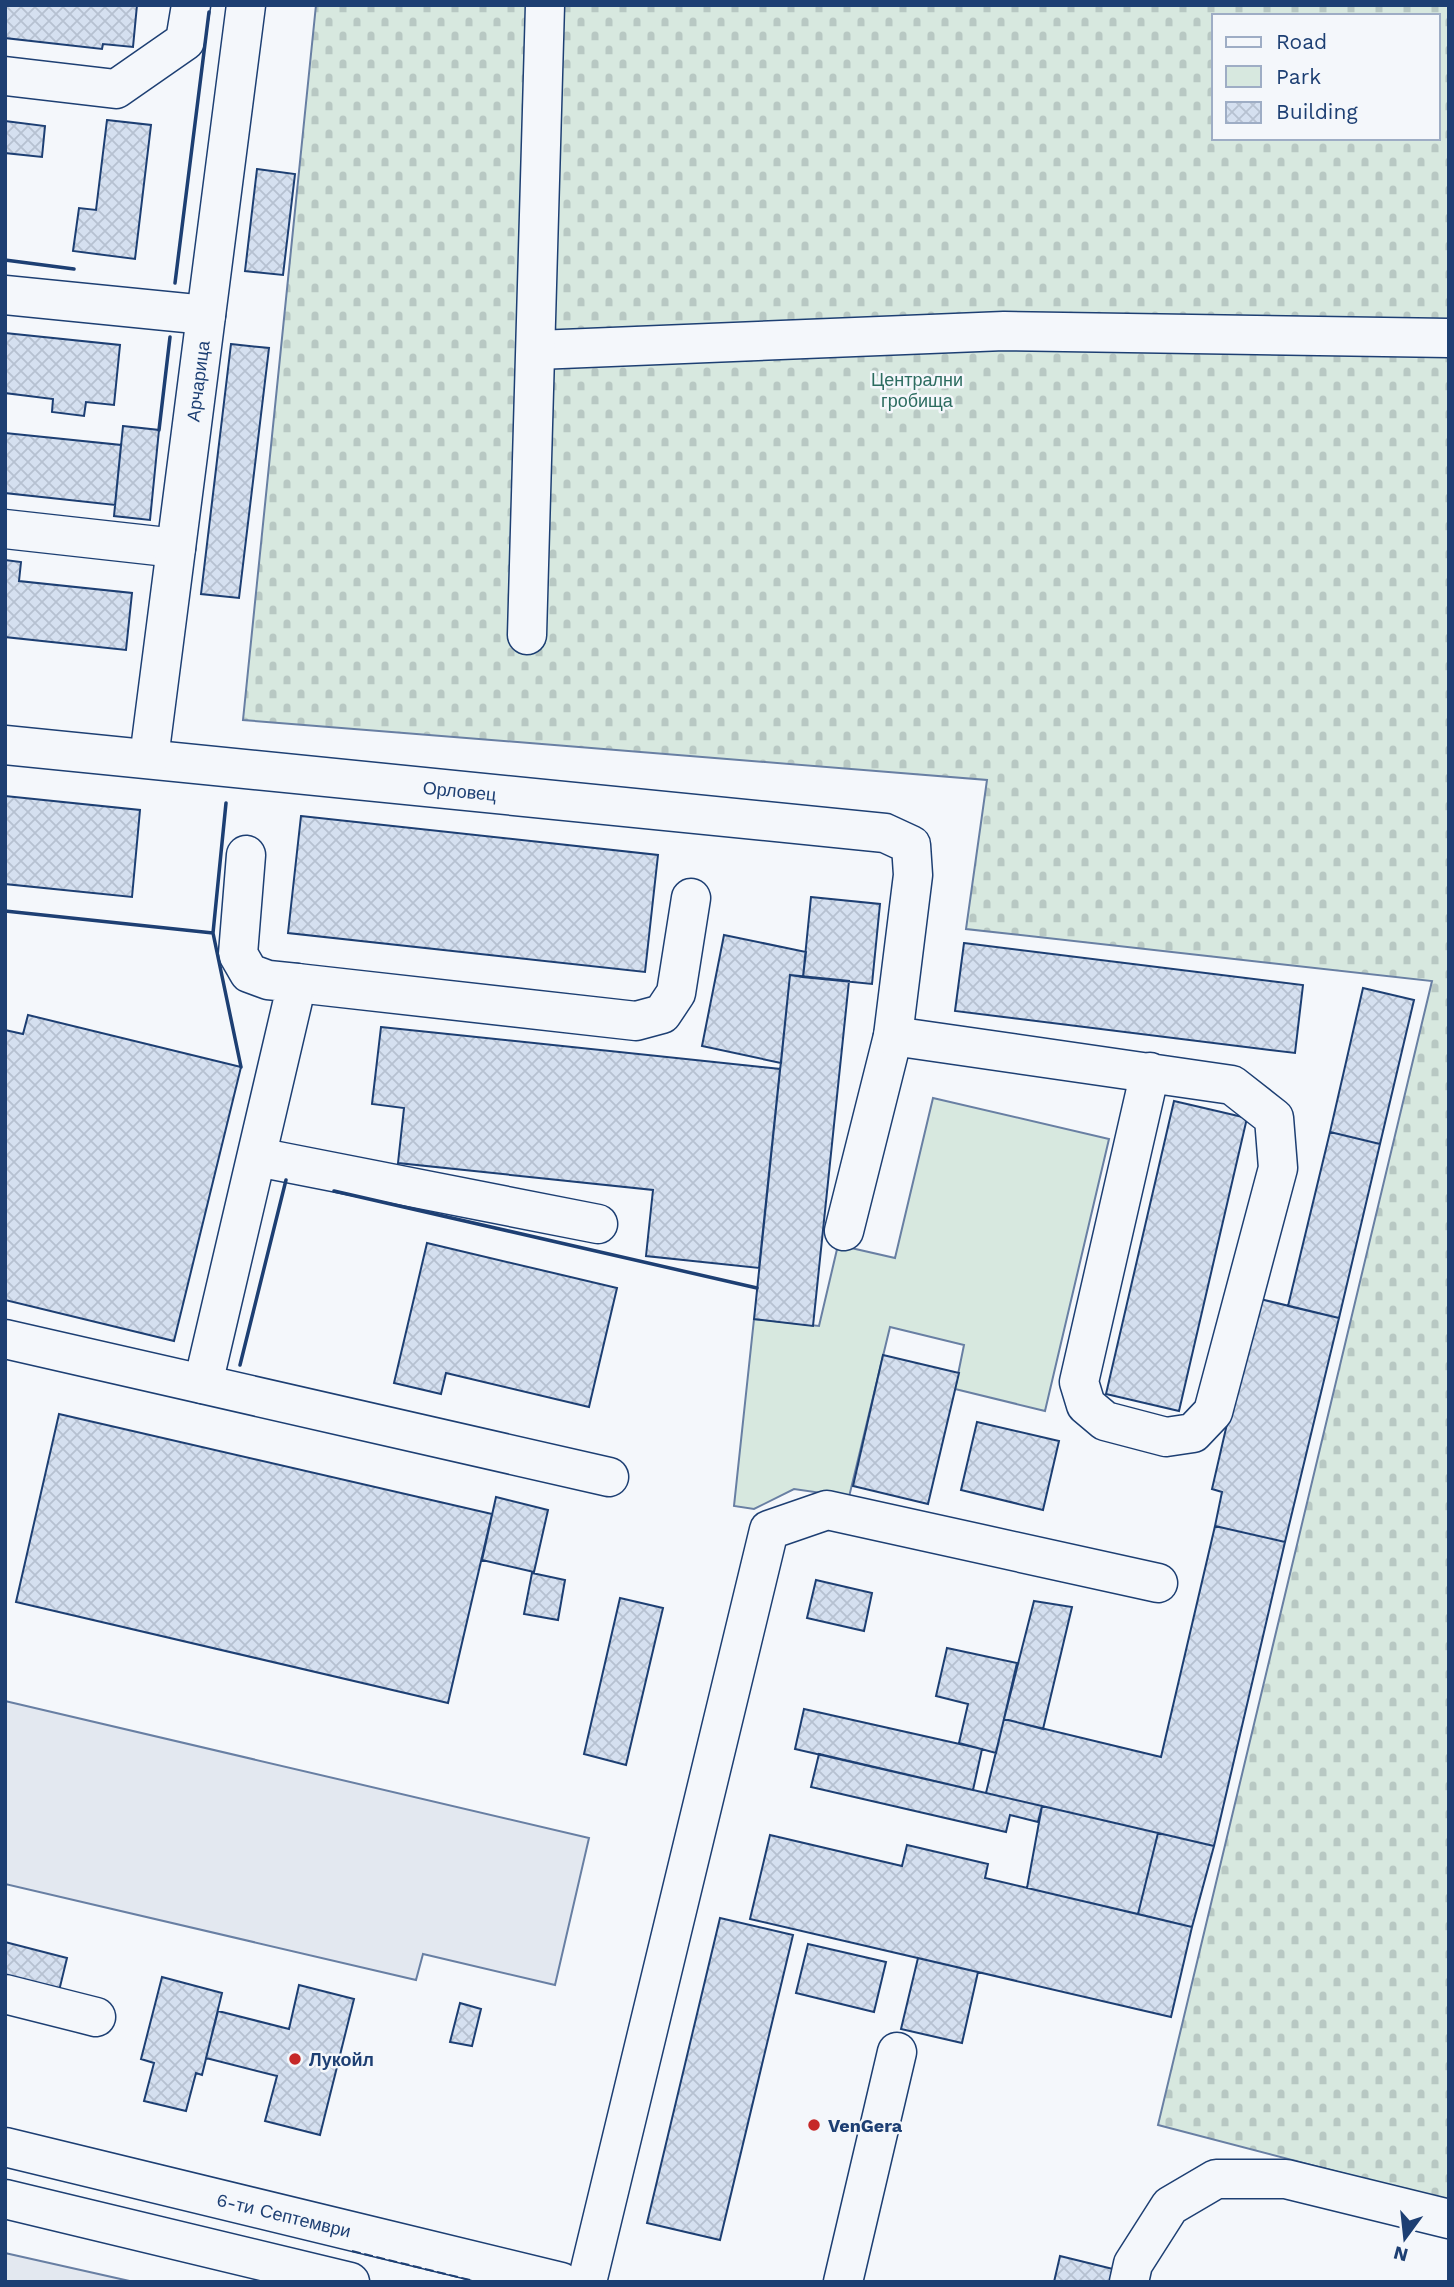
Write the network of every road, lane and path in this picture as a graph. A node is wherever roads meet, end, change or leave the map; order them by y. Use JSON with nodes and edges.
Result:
{"nodes":[{"id":1,"x":191,"y":5,"type":"edge"},
{"id":2,"x":246,"y":5,"type":"edge"},
{"id":3,"x":545,"y":5,"type":"edge"},
{"id":4,"x":5,"y":76,"type":"edge"},
{"id":5,"x":5,"y":295,"type":"edge"},
{"id":6,"x":206,"y":315,"type":"junction"},
{"id":7,"x":1449,"y":338,"type":"edge"},
{"id":8,"x":537,"y":350,"type":"junction"},
{"id":9,"x":5,"y":529,"type":"edge"},
{"id":10,"x":177,"y":548,"type":"junction"},
{"id":11,"x":527,"y":635,"type":"dead end"},
{"id":12,"x":5,"y":745,"type":"edge"},
{"id":13,"x":149,"y":758,"type":"junction"},
{"id":14,"x":246,"y":855,"type":"dead end"},
{"id":15,"x":691,"y":898,"type":"dead end"},
{"id":16,"x":297,"y":983,"type":"junction"},
{"id":17,"x":893,"y":1036,"type":"junction"},
{"id":18,"x":1150,"y":1072,"type":"junction"},
{"id":19,"x":257,"y":1157,"type":"junction"},
{"id":20,"x":598,"y":1224,"type":"dead end"},
{"id":21,"x":844,"y":1231,"type":"dead end"},
{"id":22,"x":5,"y":1339,"type":"edge"},
{"id":23,"x":203,"y":1384,"type":"junction"},
{"id":24,"x":610,"y":1477,"type":"dead end"},
{"id":25,"x":1158,"y":1583,"type":"dead end"},
{"id":26,"x":5,"y":1994,"type":"edge"},
{"id":27,"x":96,"y":2017,"type":"dead end"},
{"id":28,"x":897,"y":2052,"type":"dead end"},
{"id":29,"x":5,"y":2147,"type":"edge"},
{"id":30,"x":5,"y":2199,"type":"edge"},
{"id":31,"x":1449,"y":2219,"type":"edge"},
{"id":32,"x":294,"y":2275,"type":"edge"},
{"id":33,"x":351,"y":2282,"type":"edge"},
{"id":34,"x":561,"y":2282,"type":"edge"},
{"id":35,"x":587,"y":2282,"type":"edge"},
{"id":36,"x":843,"y":2282,"type":"edge"},
{"id":37,"x":1129,"y":2282,"type":"edge"}],
"edges":[{"from":1,"to":4,"type":"main road"},
{"from":2,"to":6,"type":"main road","name":"Арчарица"},
{"from":3,"to":8,"type":"main road"},
{"from":5,"to":6,"type":"main road"},
{"from":6,"to":10,"type":"main road","name":"Арчарица"},
{"from":7,"to":8,"type":"main road"},
{"from":8,"to":11,"type":"main road"},
{"from":9,"to":10,"type":"main road"},
{"from":10,"to":13,"type":"main road","name":"Арчарица"},
{"from":12,"to":13,"type":"main road","name":"Орловец"},
{"from":13,"to":17,"type":"main road","name":"Орловец"},
{"from":14,"to":16,"type":"main road"},
{"from":15,"to":16,"type":"main road"},
{"from":16,"to":19,"type":"main road"},
{"from":17,"to":18,"type":"main road"},
{"from":17,"to":21,"type":"main road"},
{"from":18,"to":18,"type":"main road"},
{"from":19,"to":20,"type":"main road"},
{"from":19,"to":23,"type":"main road"},
{"from":22,"to":23,"type":"main road"},
{"from":23,"to":24,"type":"main road"},
{"from":25,"to":35,"type":"main road"},
{"from":26,"to":27,"type":"main road"},
{"from":28,"to":36,"type":"main road"},
{"from":29,"to":34,"type":"main road","name":"6-ти Септември"},
{"from":30,"to":32,"type":"main road"},
{"from":31,"to":37,"type":"main road"},
{"from":32,"to":33,"type":"main road"}]}
